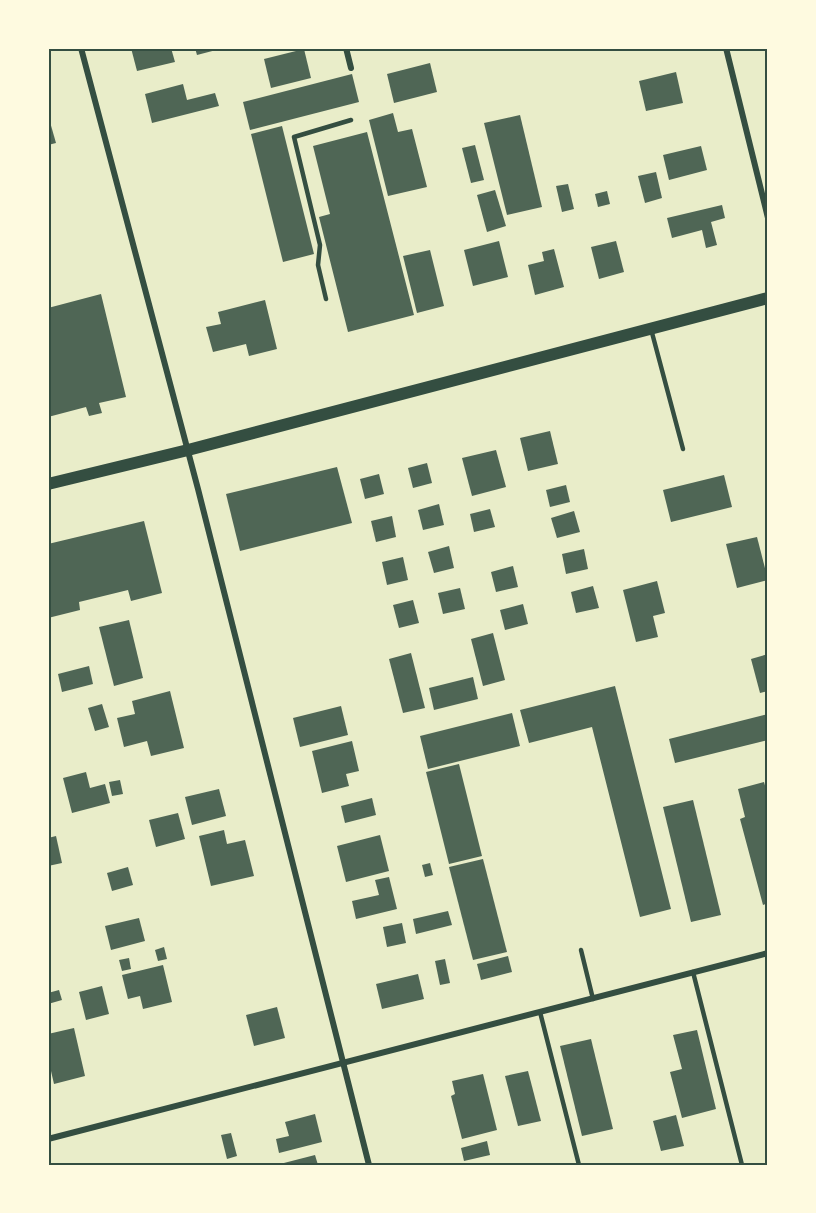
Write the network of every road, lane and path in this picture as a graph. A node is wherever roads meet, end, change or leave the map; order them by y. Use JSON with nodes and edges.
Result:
{"nodes":[{"id":1,"x":81,"y":48,"type":"edge"},
{"id":2,"x":346,"y":48,"type":"edge"},
{"id":3,"x":726,"y":48,"type":"edge"},
{"id":4,"x":351,"y":68,"type":"dead end"},
{"id":5,"x":351,"y":120,"type":"dead end"},
{"id":6,"x":768,"y":218,"type":"edge"},
{"id":7,"x":768,"y":298,"type":"edge"},
{"id":8,"x":326,"y":299,"type":"dead end"},
{"id":9,"x":651,"y":329,"type":"junction"},
{"id":10,"x":683,"y":449,"type":"dead end"},
{"id":11,"x":188,"y":450,"type":"junction"},
{"id":12,"x":48,"y":483,"type":"edge"},
{"id":13,"x":581,"y":950,"type":"dead end"},
{"id":14,"x":768,"y":953,"type":"edge"},
{"id":15,"x":693,"y":972,"type":"junction"},
{"id":16,"x":593,"y":999,"type":"junction"},
{"id":17,"x":540,"y":1012,"type":"junction"},
{"id":18,"x":343,"y":1064,"type":"junction"},
{"id":19,"x":48,"y":1139,"type":"edge"},
{"id":20,"x":369,"y":1165,"type":"edge"},
{"id":21,"x":579,"y":1165,"type":"edge"},
{"id":22,"x":742,"y":1165,"type":"edge"}],
"edges":[{"from":1,"to":11,"type":"street"},
{"from":2,"to":4,"type":"street"},
{"from":3,"to":6,"type":"street"},
{"from":5,"to":8,"type":"lane"},
{"from":7,"to":9,"type":"main road"},
{"from":9,"to":10,"type":"lane"},
{"from":9,"to":11,"type":"main road"},
{"from":11,"to":12,"type":"main road"},
{"from":11,"to":18,"type":"street"},
{"from":13,"to":16,"type":"lane"},
{"from":14,"to":15,"type":"street"},
{"from":15,"to":16,"type":"street"},
{"from":15,"to":22,"type":"lane"},
{"from":16,"to":17,"type":"street"},
{"from":17,"to":18,"type":"street"},
{"from":17,"to":21,"type":"lane"},
{"from":18,"to":19,"type":"street"},
{"from":18,"to":20,"type":"street"}]}
